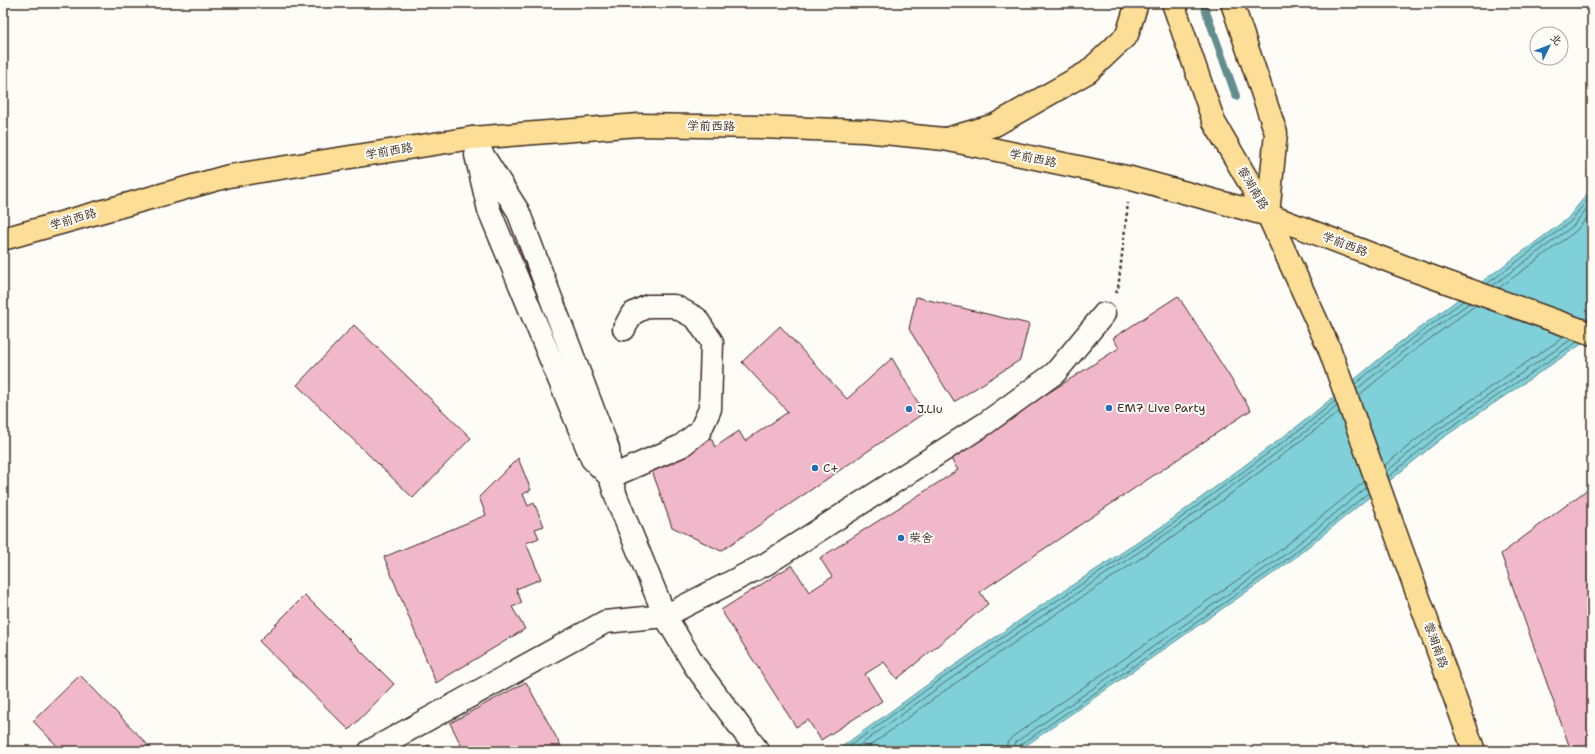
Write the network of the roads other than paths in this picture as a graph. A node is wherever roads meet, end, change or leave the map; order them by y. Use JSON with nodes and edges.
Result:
{"nodes":[{"id":1,"x":1137,"y":3,"type":"edge"},
{"id":2,"x":1173,"y":3,"type":"edge"},
{"id":3,"x":1232,"y":3,"type":"edge"},
{"id":4,"x":472,"y":138,"type":"junction"},
{"id":5,"x":944,"y":139,"type":"junction"},
{"id":6,"x":1268,"y":215,"type":"junction"},
{"id":7,"x":13,"y":233,"type":"edge"},
{"id":8,"x":3,"y":239,"type":"edge"},
{"id":9,"x":3,"y":252,"type":"edge"},
{"id":10,"x":1104,"y":314,"type":"dead end"},
{"id":11,"x":624,"y":329,"type":"dead end"},
{"id":12,"x":1592,"y":334,"type":"edge"},
{"id":13,"x":610,"y":477,"type":"junction"},
{"id":14,"x":665,"y":616,"type":"junction"},
{"id":15,"x":370,"y":751,"type":"edge"},
{"id":16,"x":758,"y":751,"type":"edge"},
{"id":17,"x":1474,"y":751,"type":"edge"}],
"edges":[{"from":1,"to":5,"type":"main road"},
{"from":2,"to":6,"type":"main road","name":"蓉湖南路"},
{"from":3,"to":6,"type":"main road","name":"蓉湖南路"},
{"from":4,"to":5,"type":"main road","name":"学前西路"},
{"from":4,"to":7,"type":"main road","name":"学前西路"},
{"from":4,"to":13,"type":"street"},
{"from":5,"to":6,"type":"main road","name":"学前西路"},
{"from":6,"to":12,"type":"main road","name":"学前西路"},
{"from":6,"to":17,"type":"main road","name":"蓉湖南路"},
{"from":7,"to":8,"type":"main road","name":"学前西路"},
{"from":7,"to":9,"type":"main road"},
{"from":10,"to":14,"type":"street"},
{"from":11,"to":13,"type":"street"},
{"from":13,"to":14,"type":"street"},
{"from":14,"to":15,"type":"street"},
{"from":14,"to":16,"type":"street"}]}
